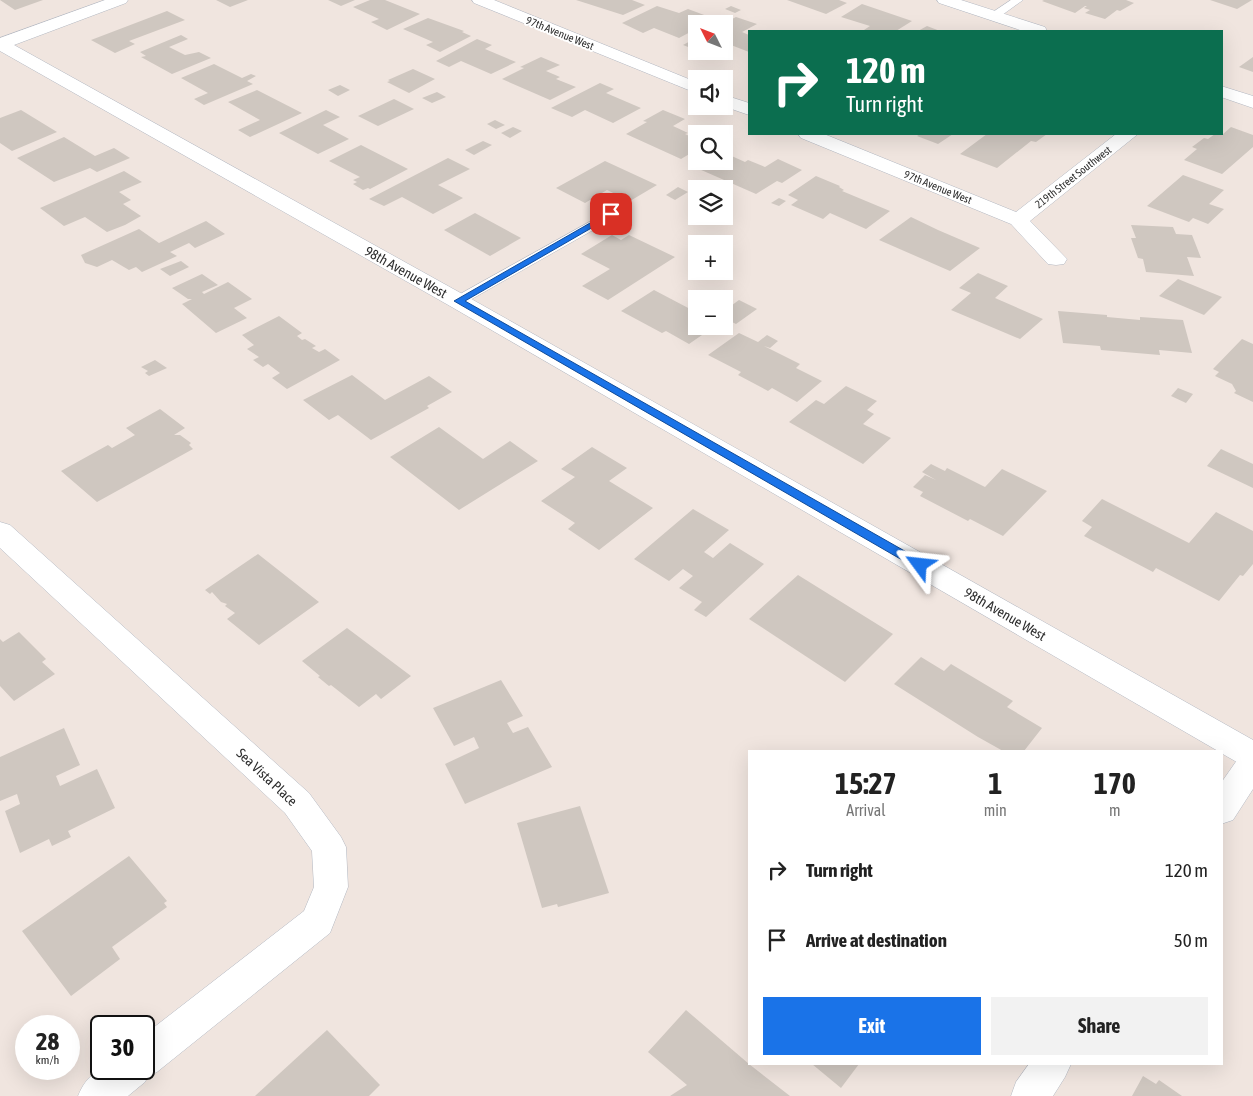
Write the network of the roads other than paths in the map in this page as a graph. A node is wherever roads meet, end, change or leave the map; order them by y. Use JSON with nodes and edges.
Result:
{"nodes":[{"id":1,"x":120,"y":0,"type":"edge"},
{"id":2,"x":480,"y":0,"type":"edge"},
{"id":3,"x":945,"y":0,"type":"edge"},
{"id":4,"x":1018,"y":0,"type":"edge"},
{"id":5,"x":994,"y":16,"type":"junction"},
{"id":6,"x":1037,"y":30,"type":"edge"},
{"id":7,"x":0,"y":44,"type":"edge"},
{"id":8,"x":688,"y":85,"type":"edge"},
{"id":9,"x":1223,"y":92,"type":"edge"},
{"id":10,"x":1253,"y":102,"type":"edge"},
{"id":11,"x":733,"y":104,"type":"edge"},
{"id":12,"x":748,"y":110,"type":"edge"},
{"id":13,"x":810,"y":135,"type":"edge"},
{"id":14,"x":1127,"y":135,"type":"edge"},
{"id":15,"x":611,"y":214,"type":"dead end"},
{"id":16,"x":1018,"y":220,"type":"junction"},
{"id":17,"x":1056,"y":259,"type":"dead end"},
{"id":18,"x":458,"y":301,"type":"junction"},
{"id":19,"x":0,"y":532,"type":"edge"},
{"id":20,"x":1253,"y":756,"type":"edge"},
{"id":21,"x":1253,"y":762,"type":"edge"},
{"id":22,"x":1223,"y":807,"type":"edge"},
{"id":23,"x":155,"y":1050,"type":"edge"},
{"id":24,"x":1051,"y":1065,"type":"edge"},
{"id":25,"x":118,"y":1080,"type":"edge"},
{"id":26,"x":97,"y":1096,"type":"edge"},
{"id":27,"x":1030,"y":1096,"type":"edge"}],
"edges":[{"from":1,"to":7,"type":"street"},
{"from":2,"to":8,"type":"street","name":"97th Avenue West"},
{"from":3,"to":5,"type":"street"},
{"from":4,"to":5,"type":"lane"},
{"from":5,"to":6,"type":"street"},
{"from":7,"to":18,"type":"street","name":"98th Avenue West"},
{"from":9,"to":10,"type":"street"},
{"from":11,"to":12,"type":"street"},
{"from":13,"to":16,"type":"street","name":"97th Avenue West"},
{"from":14,"to":16,"type":"street","name":"219th Street Southwest"},
{"from":15,"to":18,"type":"lane"},
{"from":16,"to":17,"type":"street","name":"97th Avenue West"},
{"from":18,"to":20,"type":"street","name":"98th Avenue West"},
{"from":19,"to":23,"type":"street","name":"Sea Vista Place"},
{"from":21,"to":22,"type":"street"},
{"from":24,"to":27,"type":"street"},
{"from":25,"to":26,"type":"street"}]}
